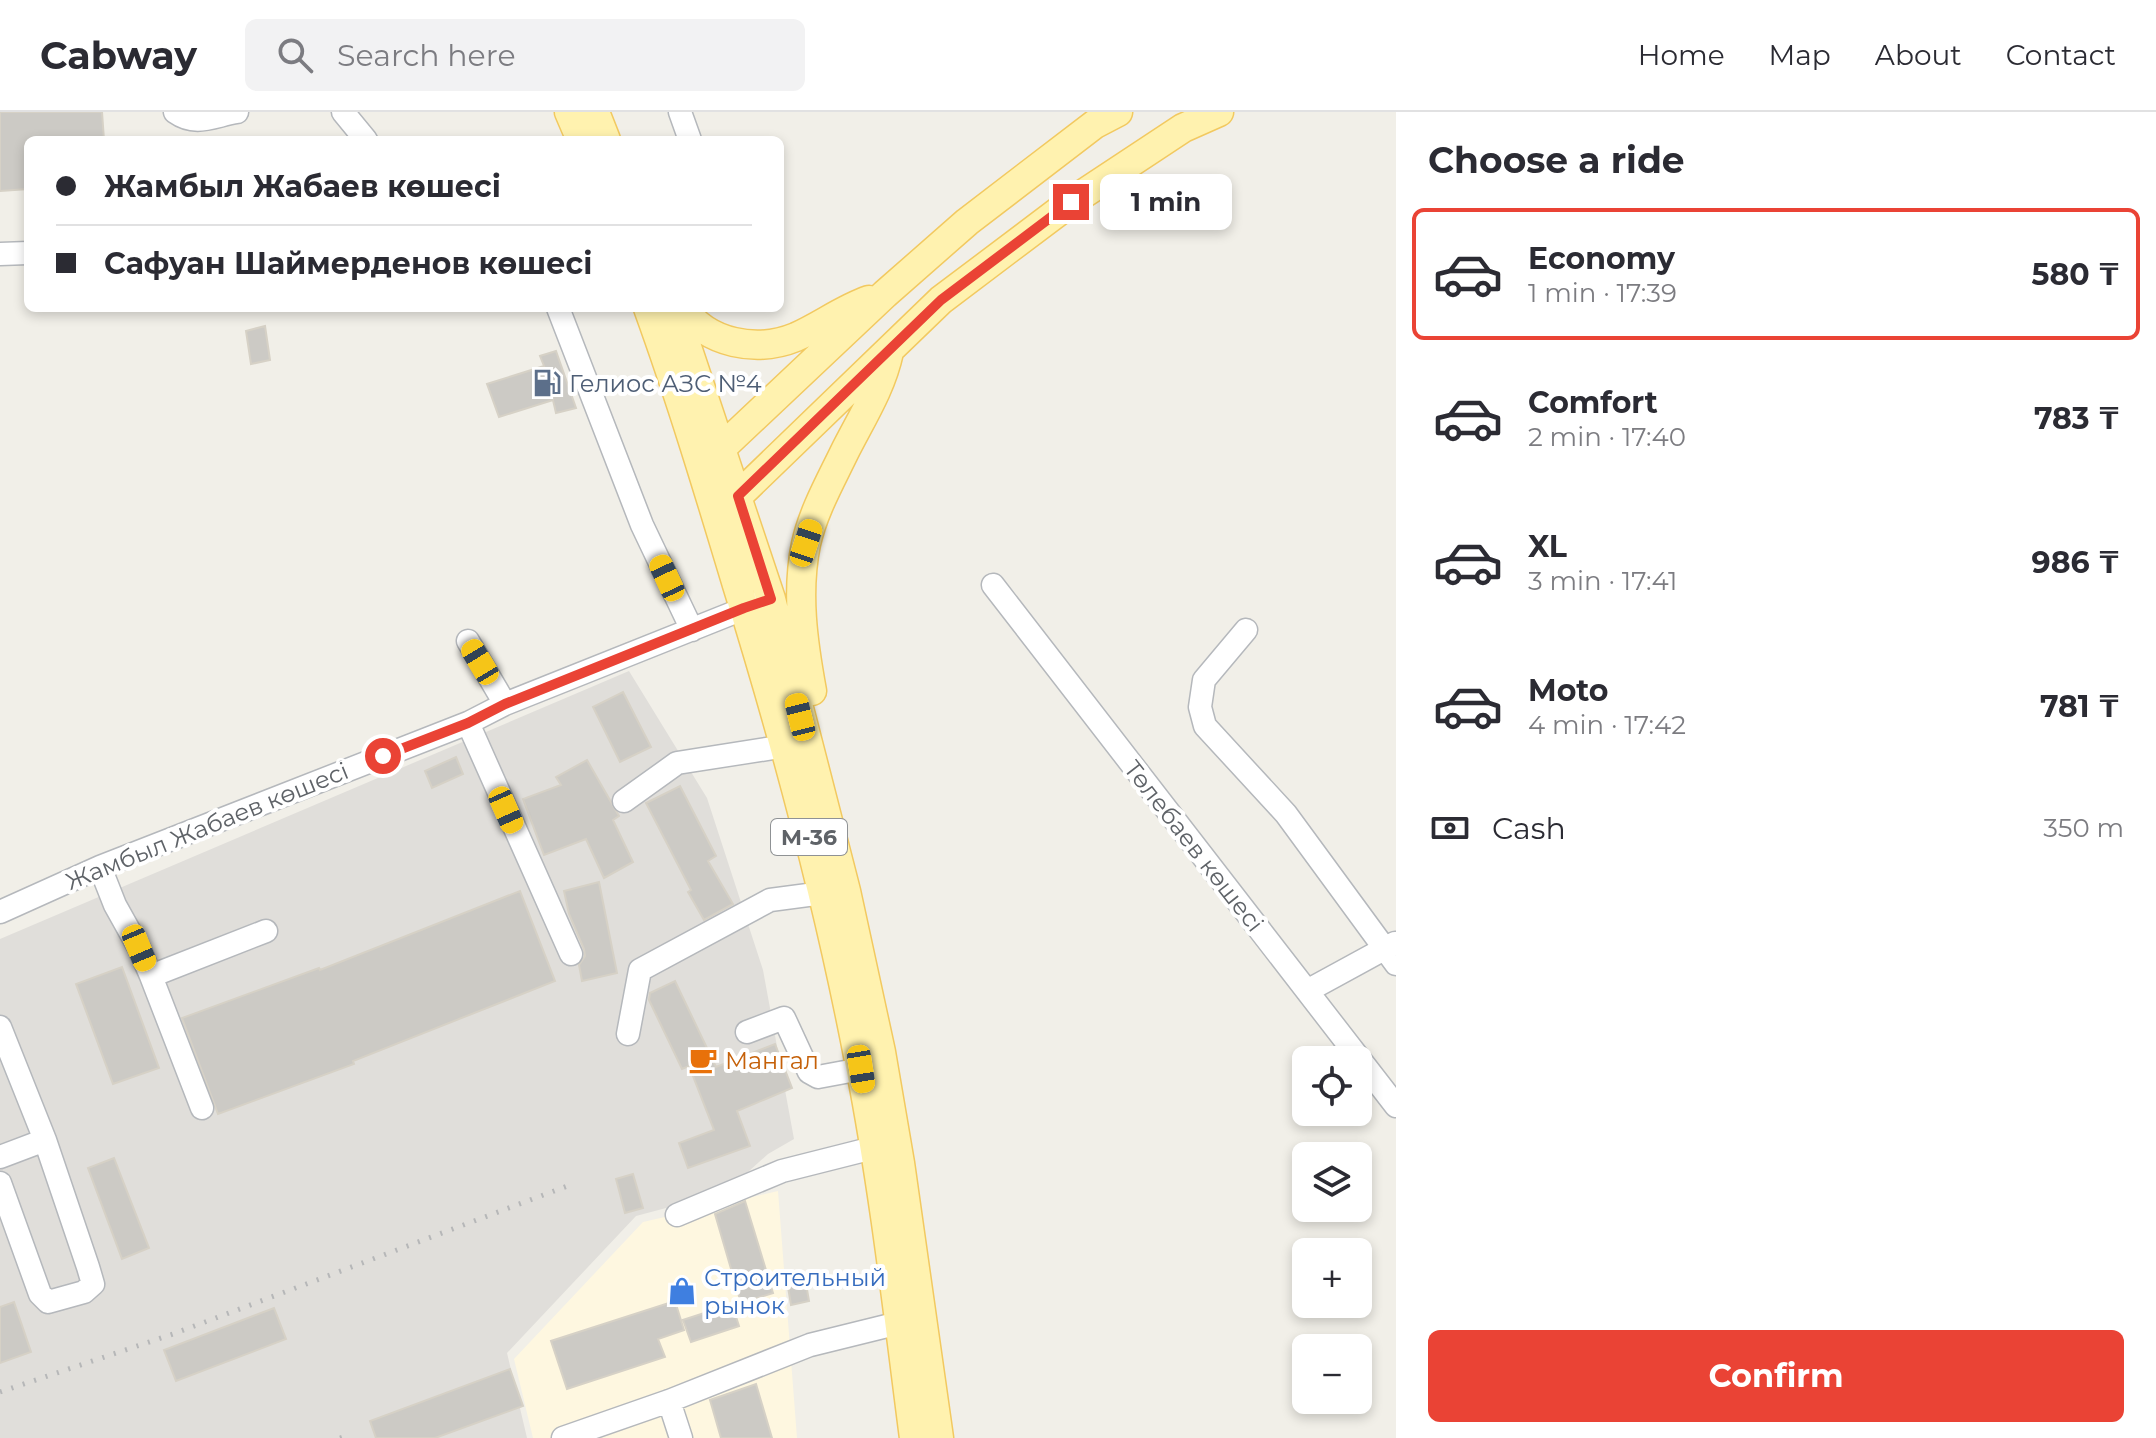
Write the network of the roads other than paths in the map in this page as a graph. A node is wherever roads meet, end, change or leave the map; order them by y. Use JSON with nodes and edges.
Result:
{"nodes":[{"id":1,"x":175,"y":112,"type":"edge"},
{"id":2,"x":237,"y":112,"type":"edge"},
{"id":3,"x":343,"y":112,"type":"edge"},
{"id":4,"x":569,"y":112,"type":"edge"},
{"id":5,"x":595,"y":112,"type":"edge"},
{"id":6,"x":680,"y":112,"type":"edge"},
{"id":7,"x":1118,"y":112,"type":"edge"},
{"id":8,"x":1219,"y":112,"type":"edge"},
{"id":9,"x":363,"y":136,"type":"edge"},
{"id":10,"x":579,"y":136,"type":"edge"},
{"id":11,"x":604,"y":136,"type":"edge"},
{"id":12,"x":689,"y":136,"type":"edge"},
{"id":13,"x":24,"y":253,"type":"edge"},
{"id":14,"x":0,"y":254,"type":"edge"},
{"id":15,"x":885,"y":294,"type":"junction"},
{"id":16,"x":560,"y":312,"type":"edge"},
{"id":17,"x":649,"y":312,"type":"edge"},
{"id":18,"x":675,"y":312,"type":"edge"},
{"id":19,"x":687,"y":312,"type":"edge"},
{"id":20,"x":889,"y":350,"type":"junction"},
{"id":21,"x":723,"y":449,"type":"junction"},
{"id":22,"x":700,"y":466,"type":"junction"},
{"id":23,"x":725,"y":498,"type":"junction"},
{"id":24,"x":993,"y":585,"type":"dead end"},
{"id":25,"x":771,"y":599,"type":"junction"},
{"id":26,"x":744,"y":608,"type":"junction"},
{"id":27,"x":692,"y":630,"type":"junction"},
{"id":28,"x":1246,"y":630,"type":"dead end"},
{"id":29,"x":468,"y":641,"type":"dead end"},
{"id":30,"x":505,"y":704,"type":"junction"},
{"id":31,"x":468,"y":723,"type":"junction"},
{"id":32,"x":796,"y":746,"type":"junction"},
{"id":33,"x":624,"y":801,"type":"dead end"},
{"id":34,"x":100,"y":867,"type":"junction"},
{"id":35,"x":823,"y":893,"type":"junction"},
{"id":36,"x":0,"y":912,"type":"edge"},
{"id":37,"x":266,"y":931,"type":"dead end"},
{"id":38,"x":1392,"y":952,"type":"edge"},
{"id":39,"x":571,"y":954,"type":"dead end"},
{"id":40,"x":151,"y":976,"type":"junction"},
{"id":41,"x":1307,"y":991,"type":"junction"},
{"id":42,"x":0,"y":1027,"type":"edge"},
{"id":43,"x":747,"y":1032,"type":"dead end"},
{"id":44,"x":628,"y":1034,"type":"dead end"},
{"id":45,"x":861,"y":1069,"type":"junction"},
{"id":46,"x":1396,"y":1106,"type":"edge"},
{"id":47,"x":202,"y":1108,"type":"dead end"},
{"id":48,"x":45,"y":1140,"type":"junction"},
{"id":49,"x":873,"y":1148,"type":"junction"},
{"id":50,"x":0,"y":1157,"type":"edge"},
{"id":51,"x":0,"y":1183,"type":"edge"},
{"id":52,"x":677,"y":1215,"type":"dead end"},
{"id":53,"x":899,"y":1323,"type":"junction"},
{"id":54,"x":669,"y":1401,"type":"junction"},
{"id":55,"x":563,"y":1438,"type":"edge"},
{"id":56,"x":681,"y":1438,"type":"edge"},
{"id":57,"x":914,"y":1438,"type":"edge"},
{"id":58,"x":939,"y":1438,"type":"edge"}],
"edges":[{"from":1,"to":2,"type":"street"},
{"from":3,"to":9,"type":"street"},
{"from":4,"to":10,"type":"main road"},
{"from":5,"to":11,"type":"main road"},
{"from":6,"to":12,"type":"street"},
{"from":7,"to":15,"type":"main road"},
{"from":8,"to":20,"type":"main road"},
{"from":13,"to":14,"type":"street"},
{"from":15,"to":19,"type":"main road"},
{"from":15,"to":21,"type":"main road"},
{"from":16,"to":27,"type":"street"},
{"from":17,"to":22,"type":"main road","number":"M-36"},
{"from":18,"to":21,"type":"main road","number":"M-36"},
{"from":20,"to":23,"type":"main road"},
{"from":20,"to":32,"type":"main road"},
{"from":21,"to":22,"type":"main road"},
{"from":21,"to":23,"type":"main road","number":"M-36"},
{"from":22,"to":23,"type":"main road","number":"M-36"},
{"from":23,"to":25,"type":"main road","number":"M-36"},
{"from":23,"to":26,"type":"main road","number":"M-36"},
{"from":24,"to":41,"type":"street","name":"Төлебаев көшесі"},
{"from":25,"to":26,"type":"street","name":"Жамбыл Жабаев көшесі"},
{"from":25,"to":32,"type":"main road","number":"M-36"},
{"from":26,"to":27,"type":"street","name":"Жамбыл Жабаев көшесі"},
{"from":26,"to":32,"type":"main road","number":"M-36"},
{"from":27,"to":30,"type":"street","name":"Жамбыл Жабаев көшесі"},
{"from":28,"to":38,"type":"street"},
{"from":29,"to":30,"type":"street"},
{"from":30,"to":31,"type":"street","name":"Жамбыл Жабаев көшесі"},
{"from":31,"to":34,"type":"street","name":"Жамбыл Жабаев көшесі"},
{"from":31,"to":39,"type":"street"},
{"from":32,"to":33,"type":"street"},
{"from":32,"to":35,"type":"main road","number":"M-36"},
{"from":32,"to":58,"type":"main road","number":"M-36"},
{"from":34,"to":36,"type":"street","name":"Жамбыл Жабаев көшесі"},
{"from":34,"to":40,"type":"street"},
{"from":35,"to":44,"type":"street"},
{"from":35,"to":45,"type":"main road","number":"M-36"},
{"from":37,"to":40,"type":"street"},
{"from":38,"to":41,"type":"street"},
{"from":40,"to":47,"type":"street"},
{"from":41,"to":46,"type":"street","name":"Төлебаев көшесі"},
{"from":42,"to":48,"type":"street"},
{"from":43,"to":45,"type":"street"},
{"from":45,"to":49,"type":"main road","number":"M-36"},
{"from":48,"to":50,"type":"street"},
{"from":48,"to":51,"type":"street"},
{"from":49,"to":52,"type":"street"},
{"from":49,"to":53,"type":"main road","number":"M-36"},
{"from":53,"to":54,"type":"street"},
{"from":53,"to":57,"type":"main road","number":"M-36"},
{"from":54,"to":55,"type":"street"},
{"from":54,"to":56,"type":"street"}]}
